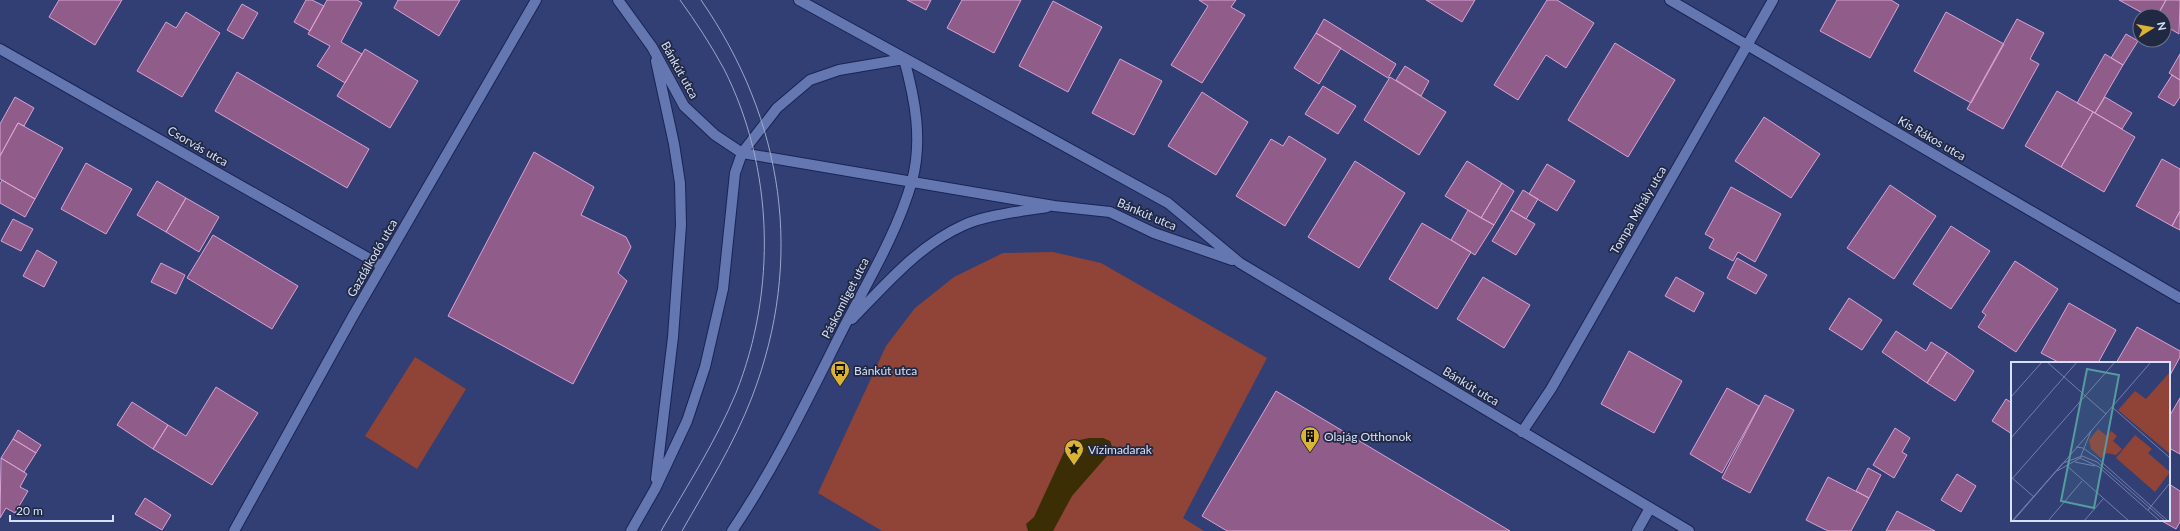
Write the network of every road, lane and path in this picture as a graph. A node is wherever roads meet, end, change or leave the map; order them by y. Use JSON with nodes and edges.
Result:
{"nodes":[{"id":1,"x":536,"y":0,"type":"edge"},
{"id":2,"x":618,"y":0,"type":"edge"},
{"id":3,"x":799,"y":0,"type":"edge"},
{"id":4,"x":1670,"y":0,"type":"edge"},
{"id":5,"x":1773,"y":0,"type":"edge"},
{"id":6,"x":1747,"y":45,"type":"junction"},
{"id":7,"x":652,"y":47,"type":"junction"},
{"id":8,"x":0,"y":49,"type":"edge"},
{"id":9,"x":904,"y":59,"type":"junction"},
{"id":10,"x":742,"y":153,"type":"junction"},
{"id":11,"x":912,"y":181,"type":"junction"},
{"id":12,"x":1054,"y":206,"type":"junction"},
{"id":13,"x":1240,"y":263,"type":"junction"},
{"id":14,"x":382,"y":266,"type":"junction"},
{"id":15,"x":2180,"y":298,"type":"edge"},
{"id":16,"x":844,"y":327,"type":"junction"},
{"id":17,"x":1522,"y":432,"type":"junction"},
{"id":18,"x":655,"y":489,"type":"junction"},
{"id":19,"x":1650,"y":508,"type":"junction"},
{"id":20,"x":234,"y":531,"type":"edge"},
{"id":21,"x":631,"y":531,"type":"edge"},
{"id":22,"x":732,"y":531,"type":"edge"},
{"id":23,"x":1637,"y":531,"type":"edge"},
{"id":24,"x":1689,"y":531,"type":"edge"}],
"edges":[{"from":1,"to":14,"type":"street","name":"Gazdálkodó utca"},
{"from":2,"to":7,"type":"street","name":"Bánkút utca"},
{"from":3,"to":9,"type":"street","name":"Bánkút utca"},
{"from":4,"to":6,"type":"street","name":"Kis Rákos utca"},
{"from":5,"to":6,"type":"street","name":"Tompa Mihály utca"},
{"from":6,"to":15,"type":"street","name":"Kis Rákos utca"},
{"from":6,"to":17,"type":"street","name":"Tompa Mihály utca"},
{"from":7,"to":10,"type":"street","name":"Bánkút utca"},
{"from":7,"to":18,"type":"street"},
{"from":8,"to":14,"type":"street","name":"Csorvás utca"},
{"from":9,"to":10,"type":"street"},
{"from":9,"to":11,"type":"street","name":"Páskomliget utca"},
{"from":9,"to":13,"type":"street","name":"Bánkút utca"},
{"from":10,"to":11,"type":"street","name":"Bánkút utca"},
{"from":10,"to":18,"type":"street"},
{"from":11,"to":12,"type":"street","name":"Bánkút utca"},
{"from":11,"to":16,"type":"street","name":"Páskomliget utca"},
{"from":12,"to":13,"type":"street","name":"Bánkút utca"},
{"from":12,"to":16,"type":"street"},
{"from":13,"to":17,"type":"street","name":"Bánkút utca"},
{"from":14,"to":20,"type":"street","name":"Gazdálkodó utca"},
{"from":16,"to":22,"type":"street","name":"Páskomliget utca"},
{"from":17,"to":19,"type":"street","name":"Bánkút utca"},
{"from":18,"to":21,"type":"street"},
{"from":19,"to":23,"type":"street"},
{"from":19,"to":24,"type":"street","name":"Bánkút utca"}]}
